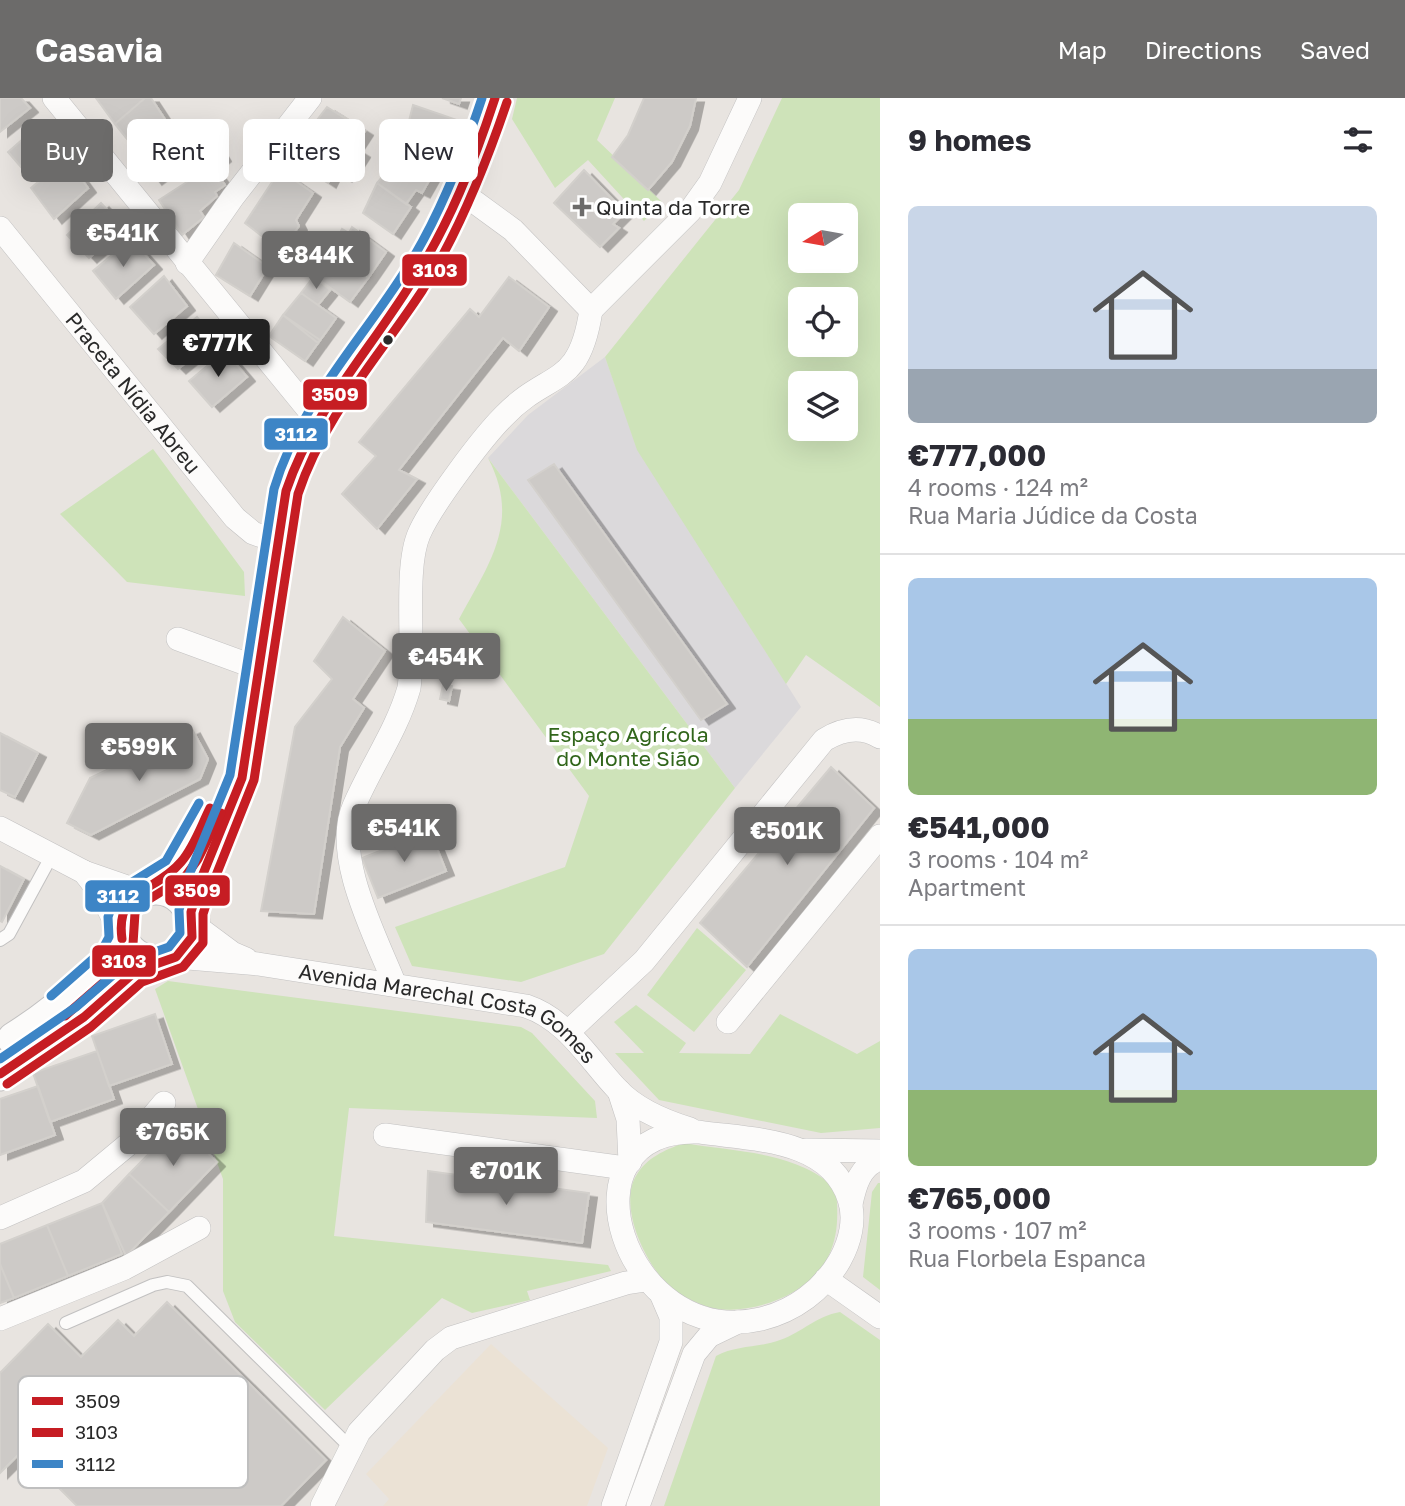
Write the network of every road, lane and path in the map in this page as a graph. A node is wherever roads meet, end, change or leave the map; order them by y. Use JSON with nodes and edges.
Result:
{"nodes":[{"id":1,"x":54,"y":98,"type":"edge"},
{"id":2,"x":310,"y":98,"type":"edge"},
{"id":3,"x":495,"y":98,"type":"edge"},
{"id":4,"x":750,"y":98,"type":"edge"},
{"id":5,"x":461,"y":192,"type":"junction"},
{"id":6,"x":0,"y":228,"type":"edge"},
{"id":7,"x":187,"y":263,"type":"junction"},
{"id":8,"x":591,"y":310,"type":"junction"},
{"id":9,"x":316,"y":419,"type":"junction"},
{"id":10,"x":279,"y":542,"type":"junction"},
{"id":11,"x":178,"y":639,"type":"dead end"},
{"id":12,"x":260,"y":669,"type":"junction"},
{"id":13,"x":252,"y":705,"type":"junction"},
{"id":14,"x":880,"y":737,"type":"edge"},
{"id":15,"x":0,"y":828,"type":"edge"},
{"id":16,"x":880,"y":836,"type":"edge"},
{"id":17,"x":52,"y":855,"type":"junction"},
{"id":18,"x":84,"y":872,"type":"junction"},
{"id":19,"x":144,"y":890,"type":"junction"},
{"id":20,"x":192,"y":918,"type":"junction"},
{"id":21,"x":120,"y":934,"type":"junction"},
{"id":22,"x":0,"y":940,"type":"edge"},
{"id":23,"x":170,"y":959,"type":"junction"},
{"id":24,"x":258,"y":964,"type":"junction"},
{"id":25,"x":395,"y":985,"type":"junction"},
{"id":26,"x":728,"y":1022,"type":"dead end"},
{"id":27,"x":568,"y":1032,"type":"junction"},
{"id":28,"x":0,"y":1048,"type":"edge"},
{"id":29,"x":0,"y":1074,"type":"edge"},
{"id":30,"x":619,"y":1091,"type":"junction"},
{"id":31,"x":164,"y":1103,"type":"dead end"},
{"id":32,"x":699,"y":1132,"type":"junction"},
{"id":33,"x":385,"y":1135,"type":"dead end"},
{"id":34,"x":799,"y":1149,"type":"junction"},
{"id":35,"x":880,"y":1151,"type":"edge"},
{"id":36,"x":880,"y":1159,"type":"edge"},
{"id":37,"x":627,"y":1165,"type":"junction"},
{"id":38,"x":851,"y":1204,"type":"junction"},
{"id":39,"x":0,"y":1218,"type":"edge"},
{"id":40,"x":199,"y":1228,"type":"dead end"},
{"id":41,"x":826,"y":1279,"type":"junction"},
{"id":42,"x":654,"y":1288,"type":"junction"},
{"id":43,"x":880,"y":1317,"type":"edge"},
{"id":44,"x":0,"y":1319,"type":"edge"},
{"id":45,"x":740,"y":1321,"type":"junction"},
{"id":46,"x":66,"y":1323,"type":"dead end"},
{"id":47,"x":352,"y":1449,"type":"junction"},
{"id":48,"x":630,"y":1459,"type":"junction"},
{"id":49,"x":652,"y":1467,"type":"junction"},
{"id":50,"x":322,"y":1506,"type":"edge"},
{"id":51,"x":613,"y":1506,"type":"edge"},
{"id":52,"x":638,"y":1506,"type":"edge"}],
"edges":[{"from":1,"to":7,"type":"street"},
{"from":2,"to":7,"type":"street"},
{"from":3,"to":5,"type":"main road"},
{"from":4,"to":8,"type":"street"},
{"from":5,"to":8,"type":"street"},
{"from":5,"to":9,"type":"main road"},
{"from":6,"to":10,"type":"street","name":"Praceta Nídia Abreu"},
{"from":7,"to":9,"type":"street"},
{"from":8,"to":25,"type":"street"},
{"from":9,"to":10,"type":"main road"},
{"from":10,"to":12,"type":"main road"},
{"from":11,"to":12,"type":"street"},
{"from":12,"to":13,"type":"main road"},
{"from":13,"to":19,"type":"main road"},
{"from":13,"to":20,"type":"main road"},
{"from":14,"to":27,"type":"street"},
{"from":15,"to":17,"type":"street"},
{"from":16,"to":26,"type":"street"},
{"from":17,"to":18,"type":"street"},
{"from":17,"to":22,"type":"lane"},
{"from":18,"to":19,"type":"street"},
{"from":18,"to":21,"type":"street"},
{"from":19,"to":20,"type":"main road"},
{"from":19,"to":21,"type":"main road"},
{"from":20,"to":23,"type":"main road"},
{"from":20,"to":24,"type":"street","name":"Avenida Marechal Costa Gomes"},
{"from":21,"to":23,"type":"main road"},
{"from":21,"to":28,"type":"main road"},
{"from":23,"to":24,"type":"street","name":"Avenida Marechal Costa Gomes"},
{"from":23,"to":29,"type":"main road"},
{"from":24,"to":25,"type":"street","name":"Avenida Marechal Costa Gomes"},
{"from":25,"to":27,"type":"street","name":"Avenida Marechal Costa Gomes"},
{"from":27,"to":30,"type":"street","name":"Avenida Marechal Costa Gomes"},
{"from":30,"to":32,"type":"street","name":"Avenida Marechal Costa Gomes"},
{"from":30,"to":37,"type":"street","name":"Avenida Marechal Costa Gomes"},
{"from":31,"to":39,"type":"street"},
{"from":32,"to":34,"type":"street"},
{"from":32,"to":37,"type":"street"},
{"from":33,"to":37,"type":"street"},
{"from":34,"to":35,"type":"street"},
{"from":34,"to":38,"type":"street"},
{"from":36,"to":38,"type":"street"},
{"from":37,"to":42,"type":"street"},
{"from":38,"to":41,"type":"street"},
{"from":40,"to":44,"type":"street"},
{"from":41,"to":43,"type":"street"},
{"from":41,"to":45,"type":"street"},
{"from":42,"to":45,"type":"street"},
{"from":42,"to":47,"type":"street"},
{"from":42,"to":48,"type":"street"},
{"from":45,"to":49,"type":"street"},
{"from":46,"to":47,"type":"lane"},
{"from":47,"to":50,"type":"street"},
{"from":48,"to":49,"type":"street"},
{"from":48,"to":51,"type":"street"},
{"from":49,"to":52,"type":"street"}]}
